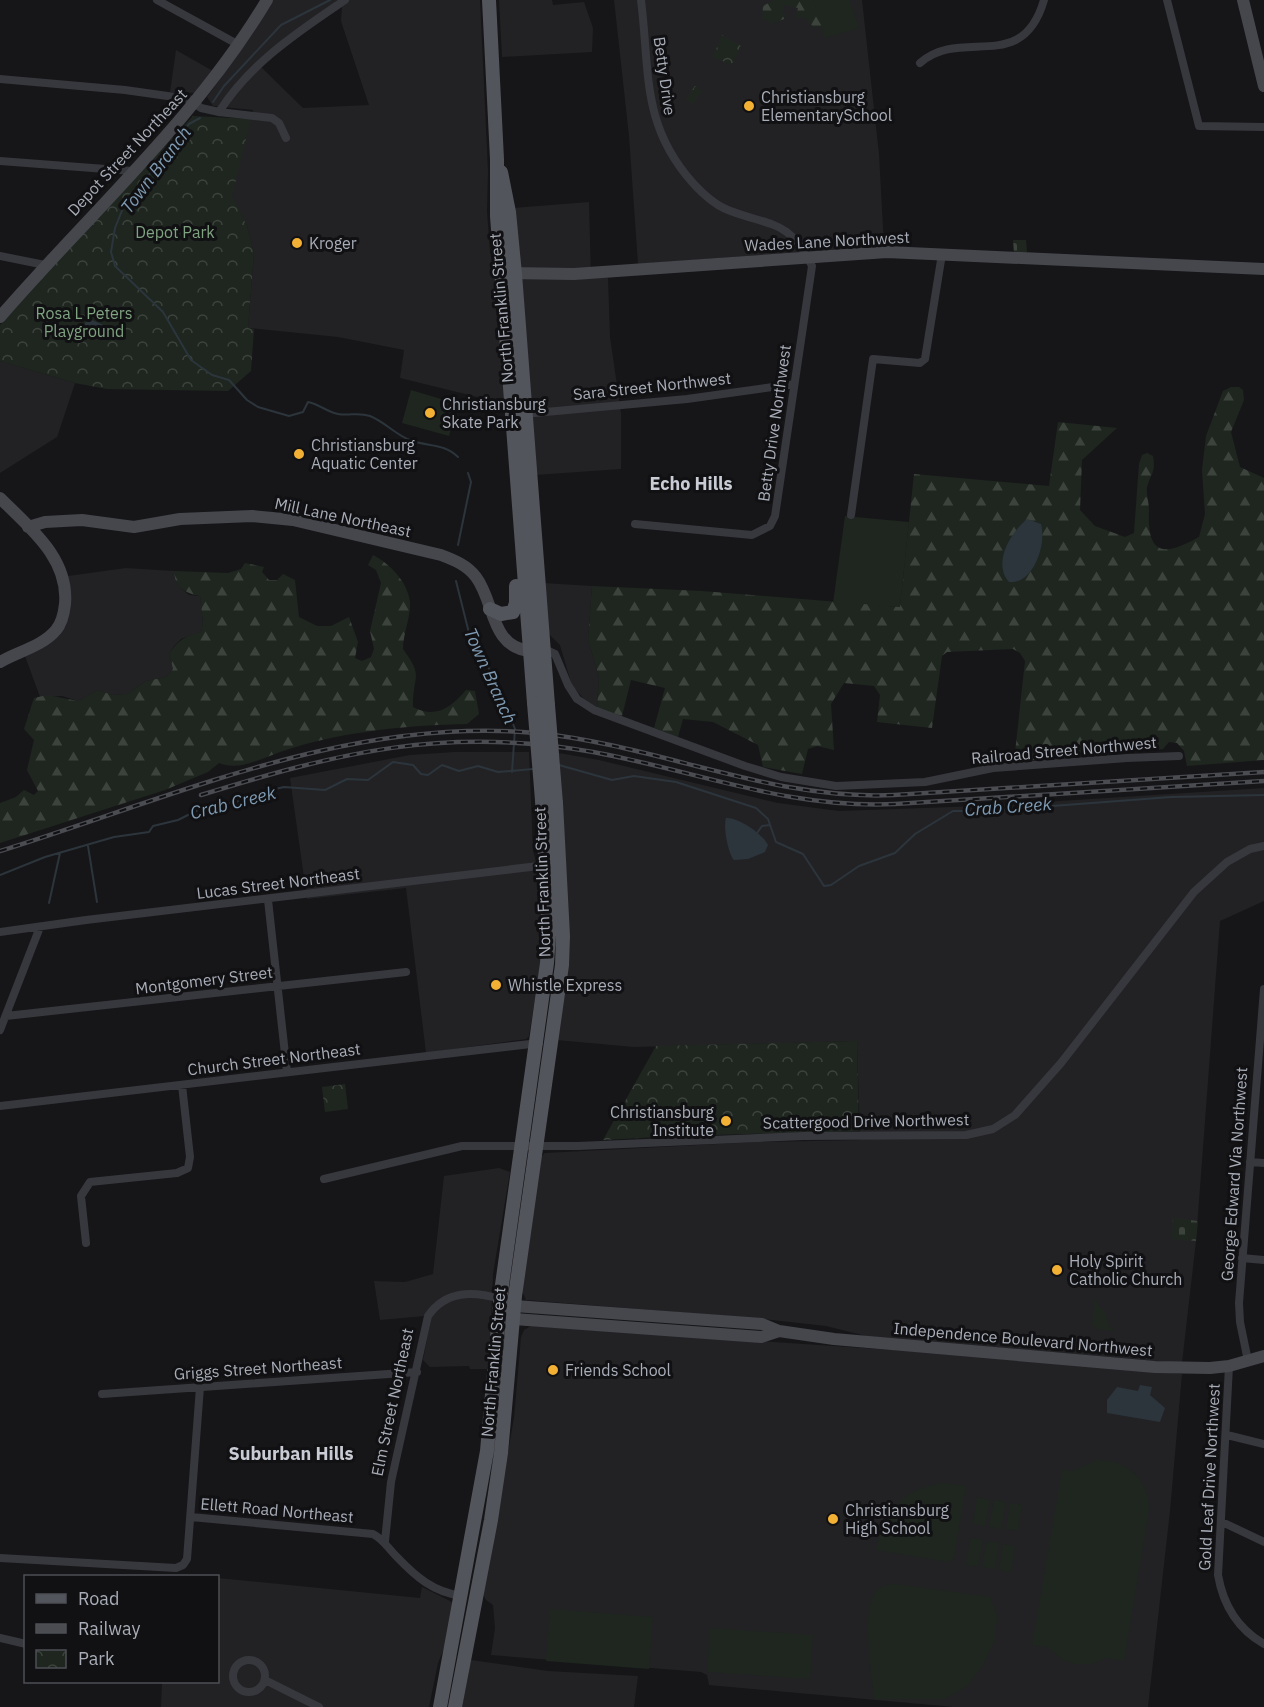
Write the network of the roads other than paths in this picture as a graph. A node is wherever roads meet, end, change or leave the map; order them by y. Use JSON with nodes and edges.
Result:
{"nodes":[{"id":1,"x":157,"y":0,"type":"edge"},
{"id":2,"x":267,"y":0,"type":"edge"},
{"id":3,"x":345,"y":0,"type":"edge"},
{"id":4,"x":489,"y":0,"type":"edge"},
{"id":5,"x":641,"y":0,"type":"edge"},
{"id":6,"x":1044,"y":0,"type":"edge"},
{"id":7,"x":1167,"y":0,"type":"edge"},
{"id":8,"x":1243,"y":0,"type":"edge"},
{"id":9,"x":238,"y":45,"type":"junction"},
{"id":10,"x":920,"y":63,"type":"dead end"},
{"id":11,"x":0,"y":79,"type":"edge"},
{"id":12,"x":1264,"y":86,"type":"edge"},
{"id":13,"x":195,"y":104,"type":"junction"},
{"id":14,"x":219,"y":112,"type":"junction"},
{"id":15,"x":1264,"y":127,"type":"edge"},
{"id":16,"x":286,"y":138,"type":"dead end"},
{"id":17,"x":498,"y":159,"type":"junction"},
{"id":18,"x":0,"y":161,"type":"edge"},
{"id":19,"x":132,"y":171,"type":"junction"},
{"id":20,"x":942,"y":254,"type":"junction"},
{"id":21,"x":0,"y":256,"type":"edge"},
{"id":22,"x":808,"y":258,"type":"junction"},
{"id":23,"x":45,"y":265,"type":"junction"},
{"id":24,"x":1264,"y":269,"type":"edge"},
{"id":25,"x":501,"y":272,"type":"junction"},
{"id":26,"x":515,"y":274,"type":"junction"},
{"id":27,"x":0,"y":317,"type":"edge"},
{"id":28,"x":794,"y":384,"type":"junction"},
{"id":29,"x":519,"y":414,"type":"junction"},
{"id":30,"x":0,"y":498,"type":"edge"},
{"id":31,"x":851,"y":515,"type":"dead end"},
{"id":32,"x":520,"y":524,"type":"junction"},
{"id":33,"x":635,"y":524,"type":"dead end"},
{"id":34,"x":28,"y":527,"type":"junction"},
{"id":35,"x":490,"y":609,"type":"junction"},
{"id":36,"x":536,"y":650,"type":"junction"},
{"id":37,"x":0,"y":662,"type":"edge"},
{"id":38,"x":541,"y":704,"type":"junction"},
{"id":39,"x":1179,"y":756,"type":"dead end"},
{"id":40,"x":1264,"y":846,"type":"edge"},
{"id":41,"x":553,"y":865,"type":"junction"},
{"id":42,"x":268,"y":900,"type":"junction"},
{"id":43,"x":40,"y":927,"type":"junction"},
{"id":44,"x":0,"y":932,"type":"edge"},
{"id":45,"x":406,"y":972,"type":"dead end"},
{"id":46,"x":276,"y":987,"type":"junction"},
{"id":47,"x":1264,"y":989,"type":"edge"},
{"id":48,"x":6,"y":1016,"type":"junction"},
{"id":49,"x":0,"y":1030,"type":"edge"},
{"id":50,"x":544,"y":1043,"type":"junction"},
{"id":51,"x":1261,"y":1060,"type":"edge"},
{"id":52,"x":287,"y":1072,"type":"junction"},
{"id":53,"x":182,"y":1085,"type":"junction"},
{"id":54,"x":0,"y":1106,"type":"edge"},
{"id":55,"x":529,"y":1145,"type":"junction"},
{"id":56,"x":1250,"y":1162,"type":"junction"},
{"id":57,"x":1264,"y":1163,"type":"edge"},
{"id":58,"x":324,"y":1179,"type":"dead end"},
{"id":59,"x":86,"y":1243,"type":"dead end"},
{"id":60,"x":1242,"y":1258,"type":"junction"},
{"id":61,"x":1264,"y":1260,"type":"edge"},
{"id":62,"x":501,"y":1299,"type":"junction"},
{"id":63,"x":514,"y":1312,"type":"junction"},
{"id":64,"x":1264,"y":1356,"type":"edge"},
{"id":65,"x":1248,"y":1361,"type":"junction"},
{"id":66,"x":1229,"y":1366,"type":"junction"},
{"id":67,"x":417,"y":1372,"type":"junction"},
{"id":68,"x":200,"y":1387,"type":"junction"},
{"id":69,"x":102,"y":1394,"type":"dead end"},
{"id":70,"x":1227,"y":1435,"type":"junction"},
{"id":71,"x":1264,"y":1444,"type":"edge"},
{"id":72,"x":190,"y":1517,"type":"junction"},
{"id":73,"x":1222,"y":1522,"type":"junction"},
{"id":74,"x":386,"y":1541,"type":"junction"},
{"id":75,"x":1264,"y":1542,"type":"edge"},
{"id":76,"x":0,"y":1558,"type":"edge"},
{"id":77,"x":462,"y":1596,"type":"junction"},
{"id":78,"x":0,"y":1638,"type":"edge"},
{"id":79,"x":24,"y":1644,"type":"edge"},
{"id":80,"x":1264,"y":1644,"type":"edge"},
{"id":81,"x":265,"y":1680,"type":"dead end"},
{"id":82,"x":319,"y":1707,"type":"edge"},
{"id":83,"x":440,"y":1707,"type":"edge"},
{"id":84,"x":455,"y":1707,"type":"edge"}],
"edges":[{"from":1,"to":9,"type":"street"},
{"from":2,"to":9,"type":"street","name":"Depot Street Northeast"},
{"from":3,"to":14,"type":"street"},
{"from":4,"to":17,"type":"main road","name":"North Franklin Street"},
{"from":5,"to":22,"type":"street","name":"Betty Drive"},
{"from":6,"to":10,"type":"street"},
{"from":7,"to":15,"type":"street"},
{"from":8,"to":12,"type":"street"},
{"from":9,"to":13,"type":"street","name":"Depot Street Northeast"},
{"from":11,"to":13,"type":"street"},
{"from":13,"to":14,"type":"street"},
{"from":13,"to":19,"type":"street","name":"Depot Street Northeast"},
{"from":14,"to":16,"type":"street"},
{"from":17,"to":25,"type":"main road","name":"North Franklin Street"},
{"from":17,"to":26,"type":"main road","name":"North Franklin Street"},
{"from":18,"to":19,"type":"street"},
{"from":19,"to":23,"type":"street","name":"Depot Street Northeast"},
{"from":20,"to":22,"type":"street","name":"Wades Lane Northwest"},
{"from":20,"to":24,"type":"street","name":"Wades Lane Northwest"},
{"from":20,"to":31,"type":"street"},
{"from":21,"to":23,"type":"street"},
{"from":22,"to":26,"type":"street","name":"Wades Lane Northwest"},
{"from":22,"to":28,"type":"street","name":"Betty Drive Northwest"},
{"from":23,"to":27,"type":"street","name":"Depot Street Northeast"},
{"from":25,"to":26,"type":"street","name":"Wades Lane Northwest"},
{"from":25,"to":29,"type":"main road","name":"North Franklin Street"},
{"from":26,"to":29,"type":"main road","name":"North Franklin Street"},
{"from":28,"to":29,"type":"street","name":"Sara Street Northwest"},
{"from":28,"to":33,"type":"street","name":"Betty Drive Northwest"},
{"from":29,"to":32,"type":"main road","name":"North Franklin Street"},
{"from":29,"to":36,"type":"main road","name":"North Franklin Street"},
{"from":30,"to":34,"type":"street"},
{"from":32,"to":35,"type":"main road"},
{"from":32,"to":36,"type":"main road","name":"North Franklin Street"},
{"from":34,"to":35,"type":"street","name":"Mill Lane Northeast"},
{"from":34,"to":37,"type":"street"},
{"from":35,"to":36,"type":"street","name":"Mill Lane Northeast"},
{"from":36,"to":38,"type":"main road","name":"North Franklin Street"},
{"from":36,"to":39,"type":"street","name":"Railroad Street Northwest"},
{"from":38,"to":41,"type":"main road","name":"North Franklin Street","bridge":true},
{"from":38,"to":41,"type":"main road","name":"North Franklin Street","bridge":true},
{"from":40,"to":55,"type":"street","name":"Scattergood Drive Northwest"},
{"from":41,"to":42,"type":"street","name":"Lucas Street Northeast"},
{"from":41,"to":50,"type":"main road","name":"North Franklin Street"},
{"from":42,"to":43,"type":"street","name":"Lucas Street Northeast"},
{"from":42,"to":46,"type":"street"},
{"from":43,"to":44,"type":"street","name":"Lucas Street Northeast"},
{"from":43,"to":48,"type":"street"},
{"from":45,"to":46,"type":"street","name":"Montgomery Street"},
{"from":46,"to":48,"type":"street","name":"Montgomery Street"},
{"from":46,"to":52,"type":"street"},
{"from":47,"to":51,"type":"street","name":"George Edward Via Northwest"},
{"from":48,"to":49,"type":"street"},
{"from":50,"to":52,"type":"street","name":"Church Street Northeast"},
{"from":50,"to":55,"type":"main road","name":"North Franklin Street"},
{"from":51,"to":56,"type":"street","name":"George Edward Via Northwest"},
{"from":52,"to":53,"type":"street","name":"Church Street Northeast"},
{"from":53,"to":54,"type":"street","name":"Church Street Northeast"},
{"from":53,"to":59,"type":"street"},
{"from":55,"to":58,"type":"street","name":"Scattergood Drive Northwest"},
{"from":55,"to":62,"type":"main road","name":"North Franklin Street"},
{"from":55,"to":63,"type":"main road","name":"North Franklin Street"},
{"from":56,"to":57,"type":"street"},
{"from":56,"to":60,"type":"street","name":"George Edward Via Northwest"},
{"from":60,"to":61,"type":"street"},
{"from":60,"to":65,"type":"street","name":"George Edward Via Northwest"},
{"from":62,"to":63,"type":"street"},
{"from":62,"to":67,"type":"street","name":"Elm Street Northeast"},
{"from":62,"to":77,"type":"main road","name":"North Franklin Street"},
{"from":63,"to":66,"type":"street","name":"Independence Boulevard Northwest"},
{"from":63,"to":84,"type":"main road","name":"North Franklin Street"},
{"from":64,"to":65,"type":"street","name":"Independence Boulevard Northwest"},
{"from":65,"to":66,"type":"street","name":"Independence Boulevard Northwest"},
{"from":66,"to":70,"type":"street","name":"Gold Leaf Drive Northwest"},
{"from":67,"to":68,"type":"street","name":"Griggs Street Northeast"},
{"from":67,"to":74,"type":"street","name":"Elm Street Northeast"},
{"from":68,"to":69,"type":"street","name":"Griggs Street Northeast"},
{"from":68,"to":72,"type":"street"},
{"from":70,"to":71,"type":"street"},
{"from":70,"to":73,"type":"street","name":"Gold Leaf Drive Northwest"},
{"from":72,"to":74,"type":"street","name":"Ellett Road Northeast"},
{"from":72,"to":76,"type":"street","name":"Ellett Road Northeast"},
{"from":73,"to":75,"type":"street"},
{"from":73,"to":80,"type":"street","name":"Gold Leaf Drive Northwest"},
{"from":74,"to":77,"type":"street"},
{"from":77,"to":83,"type":"main road","name":"North Franklin Street"},
{"from":78,"to":79,"type":"street"},
{"from":81,"to":82,"type":"street"}]}
